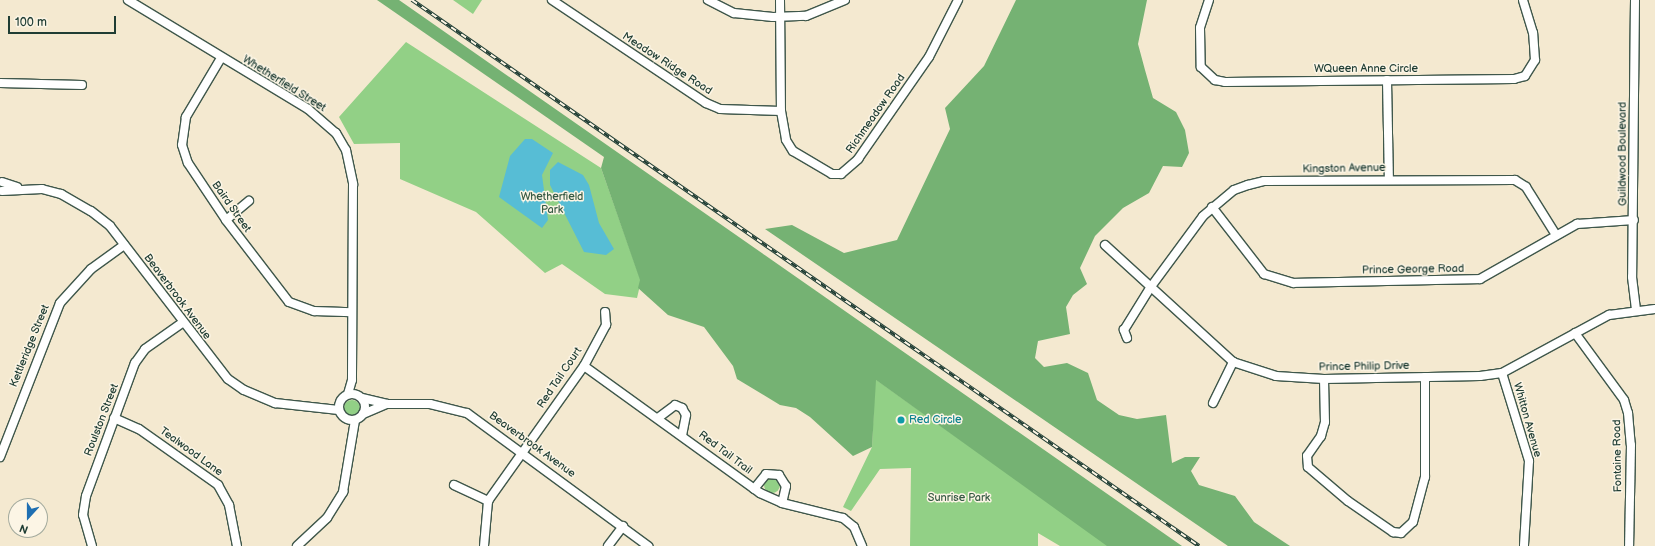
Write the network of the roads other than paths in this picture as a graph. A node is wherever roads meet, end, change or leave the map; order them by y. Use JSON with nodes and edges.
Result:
{"nodes":[{"id":1,"x":128,"y":0,"type":"edge"},
{"id":2,"x":552,"y":0,"type":"edge"},
{"id":3,"x":708,"y":0,"type":"edge"},
{"id":4,"x":780,"y":0,"type":"edge"},
{"id":5,"x":845,"y":0,"type":"edge"},
{"id":6,"x":958,"y":0,"type":"edge"},
{"id":7,"x":1209,"y":0,"type":"edge"},
{"id":8,"x":1523,"y":0,"type":"edge"},
{"id":9,"x":1635,"y":0,"type":"edge"},
{"id":10,"x":780,"y":17,"type":"junction"},
{"id":11,"x":220,"y":58,"type":"junction"},
{"id":12,"x":1387,"y":80,"type":"junction"},
{"id":13,"x":0,"y":83,"type":"edge"},
{"id":14,"x":82,"y":85,"type":"dead end"},
{"id":15,"x":781,"y":111,"type":"junction"},
{"id":16,"x":1389,"y":180,"type":"junction"},
{"id":17,"x":1,"y":186,"type":"edge"},
{"id":18,"x":250,"y":201,"type":"dead end"},
{"id":19,"x":1212,"y":207,"type":"junction"},
{"id":20,"x":226,"y":220,"type":"junction"},
{"id":21,"x":1634,"y":220,"type":"junction"},
{"id":22,"x":1556,"y":235,"type":"junction"},
{"id":23,"x":124,"y":245,"type":"junction"},
{"id":24,"x":1105,"y":245,"type":"dead end"},
{"id":25,"x":1150,"y":288,"type":"junction"},
{"id":26,"x":1636,"y":309,"type":"junction"},
{"id":27,"x":1655,"y":309,"type":"edge"},
{"id":28,"x":352,"y":312,"type":"junction"},
{"id":29,"x":605,"y":312,"type":"dead end"},
{"id":30,"x":182,"y":323,"type":"junction"},
{"id":31,"x":1575,"y":333,"type":"junction"},
{"id":32,"x":1127,"y":338,"type":"dead end"},
{"id":33,"x":1233,"y":362,"type":"junction"},
{"id":34,"x":584,"y":366,"type":"junction"},
{"id":35,"x":1502,"y":373,"type":"junction"},
{"id":36,"x":1425,"y":377,"type":"junction"},
{"id":37,"x":352,"y":380,"type":"junction"},
{"id":38,"x":1324,"y":380,"type":"junction"},
{"id":39,"x":348,"y":394,"type":"junction"},
{"id":40,"x":360,"y":397,"type":"junction"},
{"id":41,"x":340,"y":401,"type":"junction"},
{"id":42,"x":1213,"y":403,"type":"dead end"},
{"id":43,"x":387,"y":404,"type":"junction"},
{"id":44,"x":322,"y":406,"type":"junction"},
{"id":45,"x":341,"y":414,"type":"junction"},
{"id":46,"x":363,"y":414,"type":"junction"},
{"id":47,"x":114,"y":418,"type":"junction"},
{"id":48,"x":658,"y":418,"type":"junction"},
{"id":49,"x":355,"y":420,"type":"junction"},
{"id":50,"x":351,"y":433,"type":"junction"},
{"id":51,"x":682,"y":435,"type":"junction"},
{"id":52,"x":522,"y":451,"type":"junction"},
{"id":53,"x":0,"y":457,"type":"edge"},
{"id":54,"x":454,"y":485,"type":"dead end"},
{"id":55,"x":754,"y":489,"type":"junction"},
{"id":56,"x":488,"y":501,"type":"junction"},
{"id":57,"x":782,"y":503,"type":"junction"},
{"id":58,"x":623,"y":526,"type":"junction"},
{"id":59,"x":92,"y":546,"type":"edge"},
{"id":60,"x":237,"y":546,"type":"edge"},
{"id":61,"x":297,"y":546,"type":"edge"},
{"id":62,"x":484,"y":546,"type":"edge"},
{"id":63,"x":608,"y":546,"type":"edge"},
{"id":64,"x":648,"y":546,"type":"edge"},
{"id":65,"x":862,"y":546,"type":"edge"},
{"id":66,"x":1524,"y":546,"type":"edge"},
{"id":67,"x":1629,"y":546,"type":"edge"}],
"edges":[{"from":1,"to":11,"type":"street","name":"Whetherfield Street"},
{"from":2,"to":15,"type":"street","name":"Meadow Ridge Road"},
{"from":3,"to":10,"type":"street"},
{"from":4,"to":10,"type":"street","name":"Richmeadow Road"},
{"from":5,"to":10,"type":"street"},
{"from":6,"to":15,"type":"street","name":"Richmeadow Road"},
{"from":7,"to":12,"type":"street","name":"WQueen Anne Circle"},
{"from":8,"to":12,"type":"street","name":"WQueen Anne Circle"},
{"from":9,"to":21,"type":"street","name":"Guildwood Boulevard"},
{"from":10,"to":15,"type":"street","name":"Richmeadow Road"},
{"from":11,"to":20,"type":"street","name":"Baird Street"},
{"from":11,"to":28,"type":"street","name":"Whetherfield Street"},
{"from":12,"to":16,"type":"street"},
{"from":13,"to":14,"type":"street"},
{"from":16,"to":19,"type":"street","name":"Kingston Avenue"},
{"from":16,"to":22,"type":"street","name":"Kingston Avenue"},
{"from":17,"to":23,"type":"street","name":"Beaverbrook Avenue"},
{"from":18,"to":20,"type":"street"},
{"from":19,"to":22,"type":"street","name":"Prince George Road"},
{"from":19,"to":25,"type":"street","name":"Kingston Avenue"},
{"from":20,"to":28,"type":"street","name":"Baird Street"},
{"from":21,"to":22,"type":"street","name":"Prince George Road"},
{"from":21,"to":26,"type":"street","name":"Guildwood Boulevard"},
{"from":23,"to":30,"type":"street","name":"Beaverbrook Avenue"},
{"from":23,"to":53,"type":"street","name":"Kettleridge Street"},
{"from":24,"to":25,"type":"street","name":"Prince Philip Drive"},
{"from":25,"to":32,"type":"street","name":"Kingston Avenue"},
{"from":25,"to":33,"type":"street","name":"Prince Philip Drive"},
{"from":26,"to":27,"type":"street","name":"Prince Philip Drive"},
{"from":26,"to":31,"type":"street","name":"Prince Philip Drive"},
{"from":28,"to":37,"type":"street","name":"Whetherfield Street"},
{"from":29,"to":34,"type":"street","name":"Red Tail Court"},
{"from":30,"to":44,"type":"street","name":"Beaverbrook Avenue"},
{"from":30,"to":47,"type":"street","name":"Roulston Street"},
{"from":31,"to":35,"type":"street","name":"Prince Philip Drive"},
{"from":31,"to":67,"type":"street","name":"Fontaine Road"},
{"from":33,"to":38,"type":"street","name":"Prince Philip Drive"},
{"from":33,"to":42,"type":"street"},
{"from":34,"to":48,"type":"street","name":"Red Tail Trail"},
{"from":34,"to":52,"type":"street","name":"Red Tail Court"},
{"from":35,"to":36,"type":"street","name":"Prince Philip Drive"},
{"from":35,"to":66,"type":"street","name":"Whitton Avenue"},
{"from":36,"to":38,"type":"street","name":"Prince Philip Drive"},
{"from":36,"to":38,"type":"street"},
{"from":37,"to":39,"type":"street","name":"Whetherfield Street"},
{"from":37,"to":40,"type":"street","name":"Whetherfield Street"},
{"from":39,"to":40,"type":"street"},
{"from":39,"to":41,"type":"street"},
{"from":40,"to":43,"type":"street","name":"Beaverbrook Avenue"},
{"from":40,"to":46,"type":"street"},
{"from":41,"to":44,"type":"street","name":"Beaverbrook Avenue"},
{"from":41,"to":45,"type":"street"},
{"from":43,"to":46,"type":"street","name":"Beaverbrook Avenue"},
{"from":43,"to":52,"type":"street","name":"Beaverbrook Avenue"},
{"from":44,"to":45,"type":"street","name":"Beaverbrook Avenue"},
{"from":45,"to":49,"type":"street"},
{"from":45,"to":50,"type":"street"},
{"from":46,"to":49,"type":"street"},
{"from":47,"to":59,"type":"street","name":"Roulston Street"},
{"from":47,"to":60,"type":"street","name":"Tealwood Lane"},
{"from":48,"to":51,"type":"street","name":"Red Tail Trail"},
{"from":48,"to":51,"type":"street","name":"Red Tail Trail"},
{"from":49,"to":50,"type":"street"},
{"from":50,"to":61,"type":"street"},
{"from":51,"to":55,"type":"street","name":"Red Tail Trail"},
{"from":52,"to":56,"type":"street","name":"Red Tail Court"},
{"from":52,"to":58,"type":"street","name":"Beaverbrook Avenue"},
{"from":54,"to":56,"type":"street"},
{"from":55,"to":57,"type":"street","name":"Red Tail Trail"},
{"from":55,"to":57,"type":"street","name":"Red Tail Trail"},
{"from":56,"to":62,"type":"street"},
{"from":57,"to":65,"type":"street","name":"Red Tail Trail"},
{"from":58,"to":63,"type":"street"},
{"from":58,"to":64,"type":"street","name":"Beaverbrook Avenue"}]}
